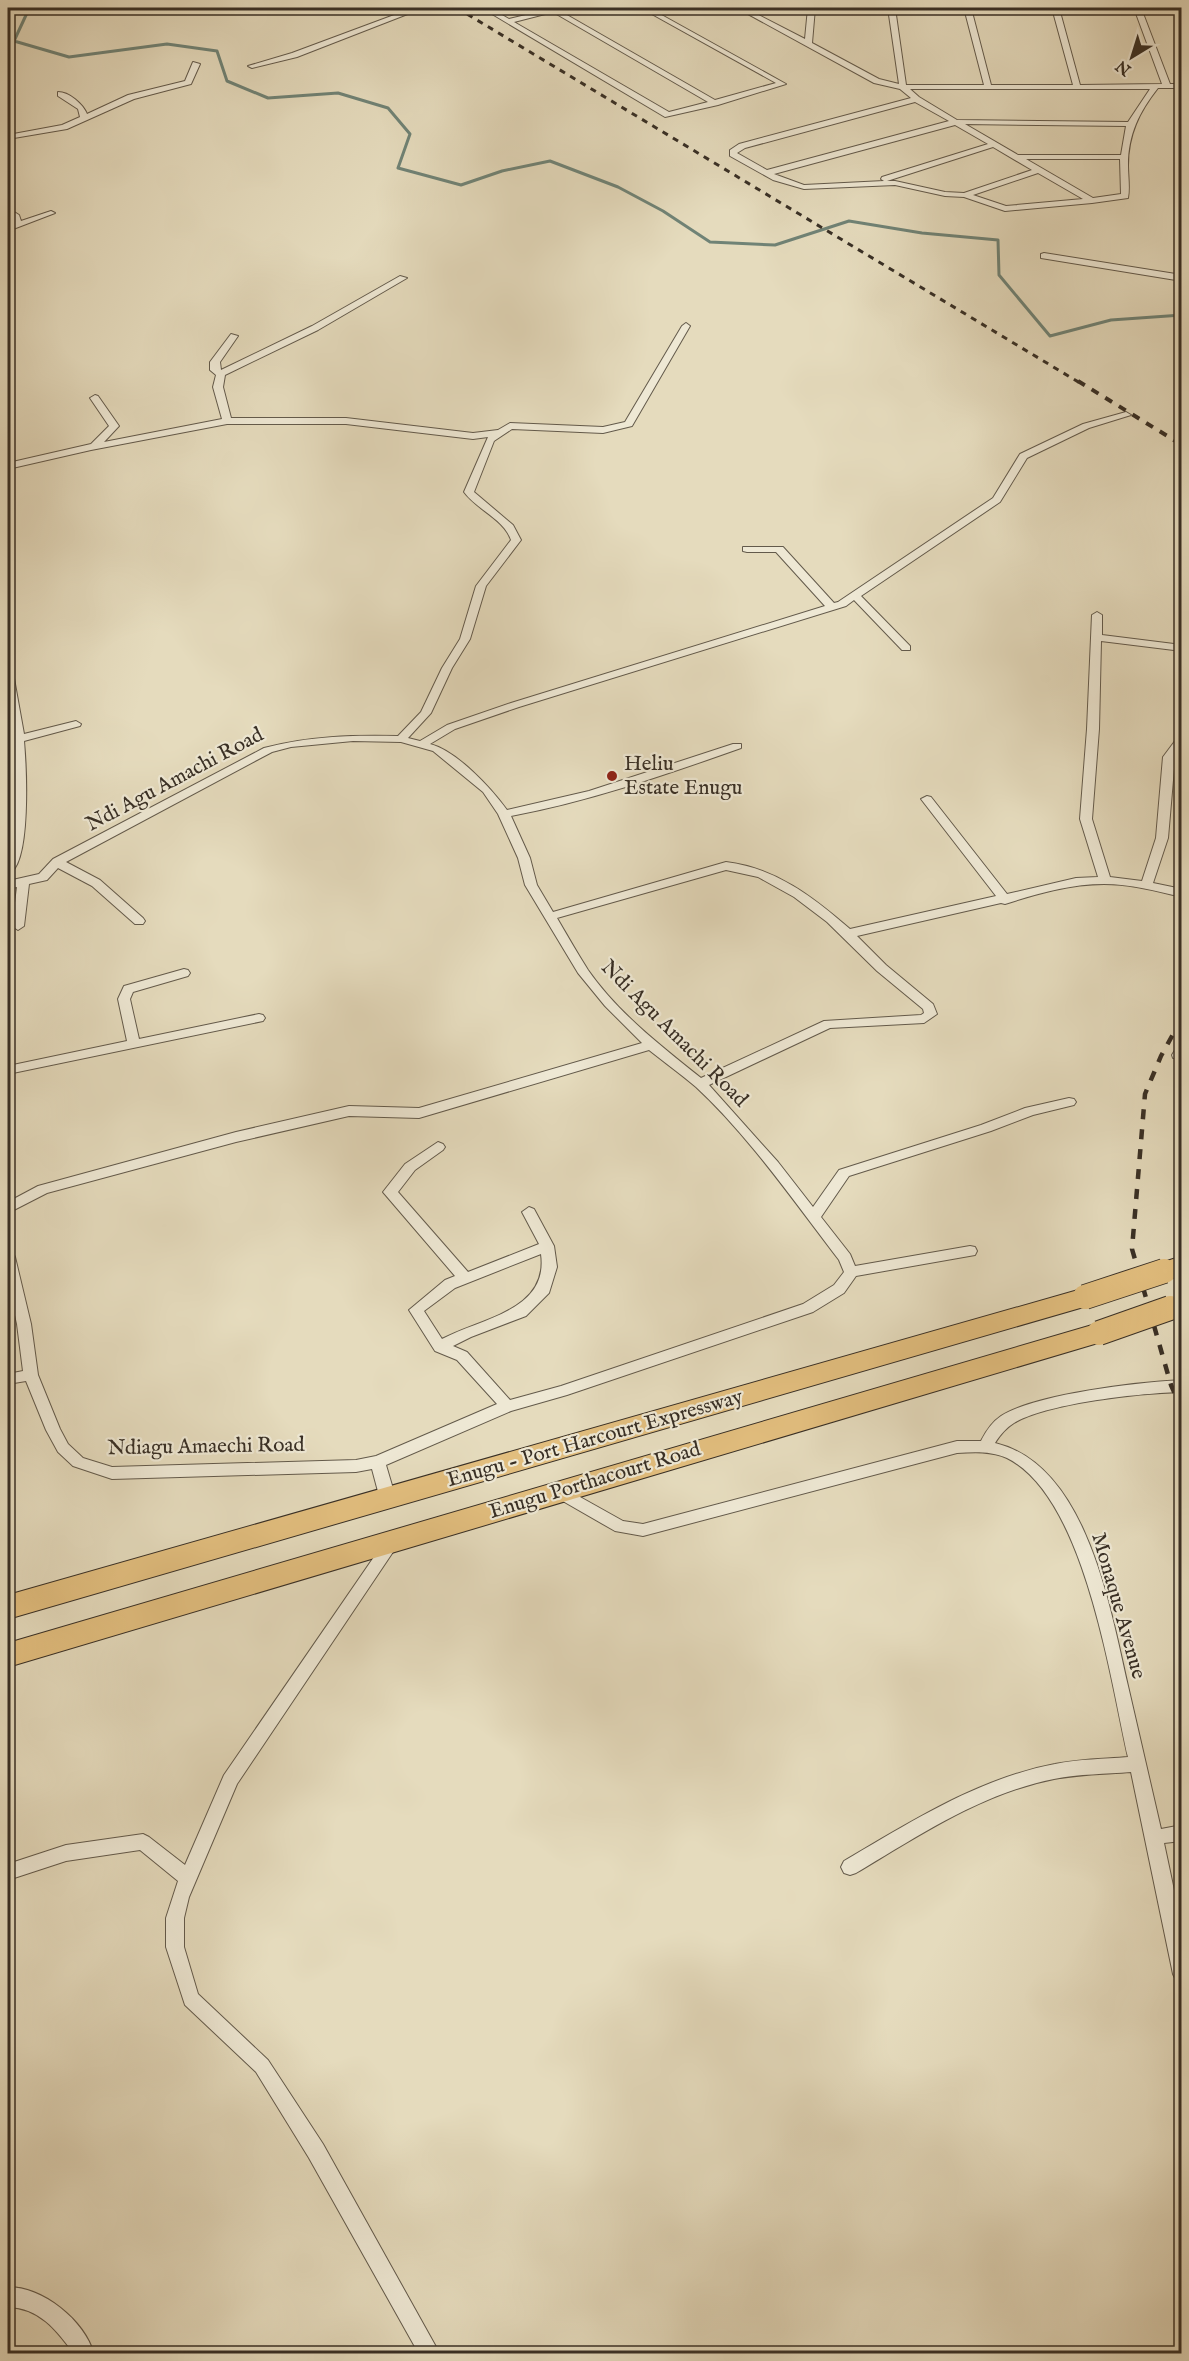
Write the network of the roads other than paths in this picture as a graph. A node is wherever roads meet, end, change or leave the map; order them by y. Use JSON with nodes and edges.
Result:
{"nodes":[{"id":1,"x":419,"y":8,"type":"edge"},
{"id":2,"x":486,"y":8,"type":"edge"},
{"id":3,"x":566,"y":8,"type":"edge"},
{"id":4,"x":645,"y":8,"type":"edge"},
{"id":5,"x":741,"y":8,"type":"edge"},
{"id":6,"x":812,"y":8,"type":"edge"},
{"id":7,"x":892,"y":8,"type":"edge"},
{"id":8,"x":968,"y":8,"type":"edge"},
{"id":9,"x":1056,"y":8,"type":"edge"},
{"id":10,"x":1138,"y":8,"type":"edge"},
{"id":11,"x":554,"y":10,"type":"junction"},
{"id":12,"x":508,"y":21,"type":"junction"},
{"id":13,"x":808,"y":44,"type":"junction"},
{"id":14,"x":196,"y":64,"type":"dead end"},
{"id":15,"x":252,"y":66,"type":"dead end"},
{"id":16,"x":1182,"y":86,"type":"edge"},
{"id":17,"x":903,"y":87,"type":"junction"},
{"id":18,"x":988,"y":87,"type":"junction"},
{"id":19,"x":1077,"y":87,"type":"junction"},
{"id":20,"x":1155,"y":87,"type":"junction"},
{"id":21,"x":1167,"y":87,"type":"junction"},
{"id":22,"x":62,"y":94,"type":"dead end"},
{"id":23,"x":916,"y":99,"type":"junction"},
{"id":24,"x":715,"y":102,"type":"junction"},
{"id":25,"x":85,"y":119,"type":"junction"},
{"id":26,"x":956,"y":122,"type":"junction"},
{"id":27,"x":1129,"y":124,"type":"junction"},
{"id":28,"x":8,"y":137,"type":"edge"},
{"id":29,"x":995,"y":144,"type":"junction"},
{"id":30,"x":1016,"y":157,"type":"junction"},
{"id":31,"x":1122,"y":157,"type":"junction"},
{"id":32,"x":1039,"y":170,"type":"junction"},
{"id":33,"x":767,"y":173,"type":"junction"},
{"id":34,"x":877,"y":182,"type":"junction"},
{"id":35,"x":965,"y":195,"type":"junction"},
{"id":36,"x":1092,"y":201,"type":"junction"},
{"id":37,"x":8,"y":210,"type":"edge"},
{"id":38,"x":51,"y":213,"type":"dead end"},
{"id":39,"x":17,"y":225,"type":"junction"},
{"id":40,"x":8,"y":229,"type":"edge"},
{"id":41,"x":1044,"y":256,"type":"dead end"},
{"id":42,"x":403,"y":278,"type":"dead end"},
{"id":43,"x":1182,"y":278,"type":"edge"},
{"id":44,"x":686,"y":326,"type":"dead end"},
{"id":45,"x":234,"y":336,"type":"dead end"},
{"id":46,"x":221,"y":374,"type":"junction"},
{"id":47,"x":95,"y":398,"type":"dead end"},
{"id":48,"x":1126,"y":415,"type":"dead end"},
{"id":49,"x":228,"y":421,"type":"junction"},
{"id":50,"x":497,"y":433,"type":"junction"},
{"id":51,"x":473,"y":436,"type":"junction"},
{"id":52,"x":487,"y":444,"type":"junction"},
{"id":53,"x":91,"y":447,"type":"junction"},
{"id":54,"x":8,"y":466,"type":"edge"},
{"id":55,"x":747,"y":549,"type":"dead end"},
{"id":56,"x":855,"y":595,"type":"junction"},
{"id":57,"x":832,"y":607,"type":"junction"},
{"id":58,"x":1097,"y":615,"type":"dead end"},
{"id":59,"x":1096,"y":637,"type":"junction"},
{"id":60,"x":906,"y":648,"type":"dead end"},
{"id":61,"x":1182,"y":648,"type":"edge"},
{"id":62,"x":8,"y":673,"type":"edge"},
{"id":63,"x":12,"y":718,"type":"edge"},
{"id":64,"x":76,"y":724,"type":"dead end"},
{"id":65,"x":17,"y":739,"type":"junction"},
{"id":66,"x":401,"y":739,"type":"junction"},
{"id":67,"x":1182,"y":739,"type":"edge"},
{"id":68,"x":422,"y":744,"type":"junction"},
{"id":69,"x":737,"y":746,"type":"dead end"},
{"id":70,"x":8,"y":751,"type":"edge"},
{"id":71,"x":20,"y":767,"type":"junction"},
{"id":72,"x":927,"y":799,"type":"dead end"},
{"id":73,"x":504,"y":814,"type":"junction"},
{"id":74,"x":12,"y":850,"type":"edge"},
{"id":75,"x":57,"y":862,"type":"junction"},
{"id":76,"x":8,"y":870,"type":"edge"},
{"id":77,"x":1105,"y":880,"type":"junction"},
{"id":78,"x":23,"y":882,"type":"junction"},
{"id":79,"x":8,"y":885,"type":"edge"},
{"id":80,"x":1146,"y":885,"type":"junction"},
{"id":81,"x":1182,"y":893,"type":"edge"},
{"id":82,"x":1005,"y":900,"type":"junction"},
{"id":83,"x":550,"y":916,"type":"junction"},
{"id":84,"x":139,"y":921,"type":"dead end"},
{"id":85,"x":18,"y":926,"type":"dead end"},
{"id":86,"x":848,"y":934,"type":"junction"},
{"id":87,"x":184,"y":973,"type":"dead end"},
{"id":88,"x":259,"y":1018,"type":"dead end"},
{"id":89,"x":134,"y":1045,"type":"junction"},
{"id":90,"x":651,"y":1045,"type":"junction"},
{"id":91,"x":8,"y":1070,"type":"edge"},
{"id":92,"x":700,"y":1084,"type":"junction"},
{"id":93,"x":1070,"y":1102,"type":"dead end"},
{"id":94,"x":438,"y":1147,"type":"dead end"},
{"id":95,"x":8,"y":1208,"type":"edge"},
{"id":96,"x":529,"y":1212,"type":"dead end"},
{"id":97,"x":813,"y":1217,"type":"junction"},
{"id":98,"x":547,"y":1246,"type":"junction"},
{"id":99,"x":970,"y":1251,"type":"dead end"},
{"id":100,"x":8,"y":1257,"type":"edge"},
{"id":101,"x":1173,"y":1268,"type":"edge"},
{"id":102,"x":851,"y":1272,"type":"junction"},
{"id":103,"x":465,"y":1278,"type":"junction"},
{"id":104,"x":1176,"y":1306,"type":"edge"},
{"id":105,"x":440,"y":1347,"type":"junction"},
{"id":106,"x":31,"y":1375,"type":"junction"},
{"id":107,"x":8,"y":1379,"type":"edge"},
{"id":108,"x":1182,"y":1386,"type":"edge"},
{"id":109,"x":507,"y":1406,"type":"junction"},
{"id":110,"x":986,"y":1445,"type":"junction"},
{"id":111,"x":378,"y":1462,"type":"junction"},
{"id":112,"x":559,"y":1492,"type":"junction"},
{"id":113,"x":388,"y":1499,"type":"junction"},
{"id":114,"x":392,"y":1542,"type":"junction"},
{"id":115,"x":8,"y":1607,"type":"edge"},
{"id":116,"x":8,"y":1655,"type":"edge"},
{"id":117,"x":1138,"y":1764,"type":"junction"},
{"id":118,"x":1182,"y":1833,"type":"edge"},
{"id":119,"x":1155,"y":1837,"type":"junction"},
{"id":120,"x":850,"y":1867,"type":"dead end"},
{"id":121,"x":8,"y":1872,"type":"edge"},
{"id":122,"x":188,"y":1878,"type":"junction"},
{"id":123,"x":1182,"y":1974,"type":"edge"},
{"id":124,"x":8,"y":2297,"type":"edge"},
{"id":125,"x":84,"y":2354,"type":"edge"},
{"id":126,"x":430,"y":2354,"type":"edge"}],
"edges":[{"from":1,"to":15,"type":"street"},
{"from":2,"to":12,"type":"street"},
{"from":3,"to":11,"type":"street"},
{"from":4,"to":24,"type":"street"},
{"from":5,"to":13,"type":"street"},
{"from":6,"to":13,"type":"street"},
{"from":7,"to":17,"type":"street"},
{"from":8,"to":18,"type":"street"},
{"from":9,"to":19,"type":"street"},
{"from":10,"to":21,"type":"street"},
{"from":11,"to":12,"type":"street"},
{"from":11,"to":24,"type":"street"},
{"from":12,"to":24,"type":"street"},
{"from":13,"to":17,"type":"street"},
{"from":14,"to":25,"type":"street"},
{"from":16,"to":21,"type":"street"},
{"from":17,"to":18,"type":"street"},
{"from":17,"to":23,"type":"street"},
{"from":18,"to":19,"type":"street"},
{"from":19,"to":20,"type":"street"},
{"from":20,"to":21,"type":"street"},
{"from":20,"to":27,"type":"street"},
{"from":22,"to":25,"type":"street"},
{"from":23,"to":26,"type":"street"},
{"from":23,"to":33,"type":"street"},
{"from":25,"to":28,"type":"street"},
{"from":26,"to":27,"type":"street"},
{"from":26,"to":29,"type":"street"},
{"from":26,"to":33,"type":"street"},
{"from":27,"to":31,"type":"street"},
{"from":29,"to":30,"type":"street"},
{"from":29,"to":34,"type":"street"},
{"from":30,"to":31,"type":"street"},
{"from":30,"to":32,"type":"street"},
{"from":31,"to":36,"type":"street"},
{"from":32,"to":35,"type":"street"},
{"from":32,"to":36,"type":"street"},
{"from":33,"to":34,"type":"street"},
{"from":34,"to":35,"type":"street"},
{"from":35,"to":36,"type":"street"},
{"from":37,"to":39,"type":"street"},
{"from":38,"to":39,"type":"street"},
{"from":39,"to":40,"type":"street"},
{"from":41,"to":43,"type":"street"},
{"from":42,"to":46,"type":"street"},
{"from":44,"to":50,"type":"street"},
{"from":45,"to":46,"type":"street"},
{"from":46,"to":49,"type":"street"},
{"from":47,"to":53,"type":"street"},
{"from":48,"to":56,"type":"street"},
{"from":49,"to":51,"type":"street"},
{"from":49,"to":53,"type":"street"},
{"from":50,"to":51,"type":"street"},
{"from":50,"to":52,"type":"street"},
{"from":51,"to":52,"type":"street"},
{"from":52,"to":66,"type":"street"},
{"from":53,"to":54,"type":"street"},
{"from":55,"to":57,"type":"street"},
{"from":56,"to":57,"type":"street"},
{"from":56,"to":60,"type":"street"},
{"from":57,"to":68,"type":"street"},
{"from":58,"to":59,"type":"street"},
{"from":59,"to":61,"type":"street"},
{"from":59,"to":77,"type":"street"},
{"from":62,"to":63,"type":"street"},
{"from":63,"to":65,"type":"street"},
{"from":64,"to":65,"type":"street"},
{"from":65,"to":71,"type":"street"},
{"from":66,"to":68,"type":"street","name":"Ndi Agu Amachi Road"},
{"from":66,"to":75,"type":"street","name":"Ndi Agu Amachi Road"},
{"from":67,"to":80,"type":"street"},
{"from":68,"to":73,"type":"street","name":"Ndi Agu Amachi Road"},
{"from":69,"to":73,"type":"street"},
{"from":70,"to":71,"type":"street"},
{"from":71,"to":74,"type":"street"},
{"from":72,"to":82,"type":"street"},
{"from":73,"to":83,"type":"street","name":"Ndi Agu Amachi Road"},
{"from":74,"to":76,"type":"street"},
{"from":75,"to":78,"type":"street","name":"Ndi Agu Amachi Road"},
{"from":75,"to":84,"type":"street"},
{"from":77,"to":80,"type":"street"},
{"from":77,"to":82,"type":"street"},
{"from":78,"to":79,"type":"street","name":"Ndi Agu Amachi Road"},
{"from":78,"to":85,"type":"street"},
{"from":80,"to":81,"type":"street"},
{"from":82,"to":86,"type":"street"},
{"from":83,"to":86,"type":"street"},
{"from":83,"to":90,"type":"street","name":"Ndi Agu Amachi Road"},
{"from":86,"to":92,"type":"street"},
{"from":87,"to":89,"type":"street"},
{"from":88,"to":89,"type":"street"},
{"from":89,"to":91,"type":"street"},
{"from":90,"to":92,"type":"street","name":"Ndi Agu Amachi Road"},
{"from":90,"to":95,"type":"street"},
{"from":92,"to":97,"type":"street","name":"Ndi Agu Amachi Road"},
{"from":93,"to":97,"type":"street"},
{"from":94,"to":103,"type":"street"},
{"from":96,"to":98,"type":"street"},
{"from":97,"to":102,"type":"street","name":"Ndi Agu Amachi Road"},
{"from":98,"to":103,"type":"street"},
{"from":98,"to":105,"type":"street"},
{"from":99,"to":102,"type":"street"},
{"from":100,"to":106,"type":"street","name":"Ndiagu Amaechi Road"},
{"from":101,"to":113,"type":"highway","name":"Enugu - Port Harcourt Expressway","bridge":true},
{"from":102,"to":109,"type":"street"},
{"from":103,"to":105,"type":"street"},
{"from":104,"to":112,"type":"highway","name":"Enugu Porthacourt Road","bridge":true},
{"from":105,"to":109,"type":"street"},
{"from":106,"to":107,"type":"street"},
{"from":106,"to":111,"type":"street","name":"Ndiagu Amaechi Road"},
{"from":108,"to":110,"type":"street"},
{"from":109,"to":111,"type":"street"},
{"from":110,"to":112,"type":"street","name":"Monaque Avenue"},
{"from":110,"to":117,"type":"street","name":"Monaque Avenue"},
{"from":111,"to":113,"type":"street"},
{"from":112,"to":114,"type":"highway","name":"Enugu Porthacourt Road"},
{"from":113,"to":115,"type":"highway","name":"Enugu - Port Harcourt Expressway"},
{"from":114,"to":116,"type":"highway","name":"Enugu Porthacourt Road"},
{"from":114,"to":122,"type":"street"},
{"from":117,"to":119,"type":"street","name":"Monaque Avenue"},
{"from":117,"to":120,"type":"street"},
{"from":118,"to":119,"type":"street"},
{"from":119,"to":123,"type":"street","name":"Monaque Avenue"},
{"from":121,"to":122,"type":"street"},
{"from":122,"to":126,"type":"street"},
{"from":124,"to":125,"type":"street"}]}
